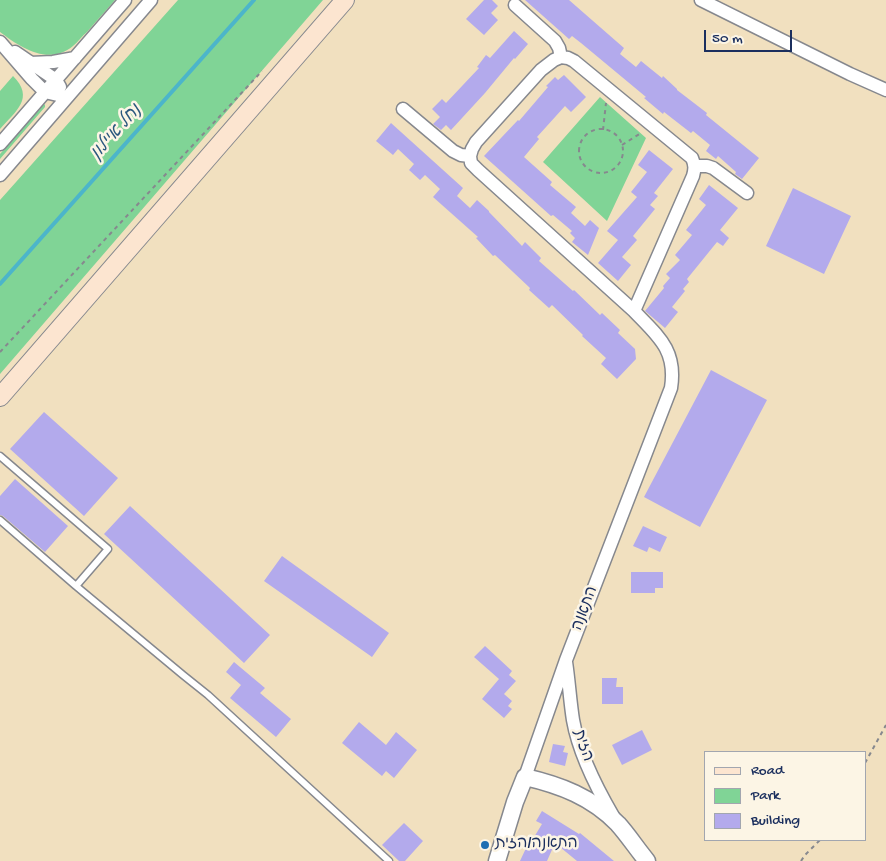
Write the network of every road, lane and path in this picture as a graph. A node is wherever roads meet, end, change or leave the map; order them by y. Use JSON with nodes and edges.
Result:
{"nodes":[{"id":1,"x":125,"y":0,"type":"edge"},
{"id":2,"x":151,"y":0,"type":"edge"},
{"id":3,"x":345,"y":0,"type":"edge"},
{"id":4,"x":701,"y":0,"type":"edge"},
{"id":5,"x":515,"y":5,"type":"dead end"},
{"id":6,"x":2,"y":44,"type":"edge"},
{"id":7,"x":561,"y":57,"type":"junction"},
{"id":8,"x":75,"y":58,"type":"junction"},
{"id":9,"x":30,"y":63,"type":"junction"},
{"id":10,"x":265,"y":68,"type":"dead end"},
{"id":11,"x":56,"y":80,"type":"junction"},
{"id":12,"x":607,"y":88,"type":"junction"},
{"id":13,"x":886,"y":90,"type":"edge"},
{"id":14,"x":45,"y":92,"type":"junction"},
{"id":15,"x":66,"y":97,"type":"junction"},
{"id":16,"x":403,"y":109,"type":"dead end"},
{"id":17,"x":654,"y":126,"type":"junction"},
{"id":18,"x":603,"y":130,"type":"junction"},
{"id":19,"x":0,"y":144,"type":"edge"},
{"id":20,"x":622,"y":145,"type":"junction"},
{"id":21,"x":470,"y":156,"type":"junction"},
{"id":22,"x":695,"y":166,"type":"junction"},
{"id":23,"x":0,"y":175,"type":"edge"},
{"id":24,"x":747,"y":193,"type":"dead end"},
{"id":25,"x":634,"y":311,"type":"junction"},
{"id":26,"x":0,"y":352,"type":"edge"},
{"id":27,"x":0,"y":397,"type":"edge"},
{"id":28,"x":0,"y":456,"type":"edge"},
{"id":29,"x":0,"y":520,"type":"edge"},
{"id":30,"x":76,"y":586,"type":"junction"},
{"id":31,"x":566,"y":660,"type":"junction"},
{"id":32,"x":886,"y":725,"type":"edge"},
{"id":33,"x":866,"y":761,"type":"edge"},
{"id":34,"x":525,"y":777,"type":"junction"},
{"id":35,"x":618,"y":825,"type":"junction"},
{"id":36,"x":819,"y":841,"type":"edge"},
{"id":37,"x":389,"y":861,"type":"edge"},
{"id":38,"x":497,"y":861,"type":"edge"},
{"id":39,"x":647,"y":861,"type":"edge"},
{"id":40,"x":801,"y":861,"type":"edge"}],
"edges":[{"from":1,"to":8,"type":"street"},
{"from":2,"to":15,"type":"street"},
{"from":3,"to":27,"type":"main road"},
{"from":4,"to":13,"type":"street"},
{"from":5,"to":7,"type":"street"},
{"from":6,"to":9,"type":"street"},
{"from":6,"to":14,"type":"street"},
{"from":7,"to":12,"type":"street"},
{"from":7,"to":21,"type":"street"},
{"from":8,"to":9,"type":"street"},
{"from":8,"to":11,"type":"street"},
{"from":9,"to":11,"type":"street"},
{"from":10,"to":26,"type":"path"},
{"from":11,"to":14,"type":"street"},
{"from":11,"to":15,"type":"street"},
{"from":12,"to":17,"type":"street"},
{"from":12,"to":18,"type":"path"},
{"from":14,"to":15,"type":"street"},
{"from":14,"to":19,"type":"street"},
{"from":15,"to":23,"type":"street"},
{"from":16,"to":21,"type":"street"},
{"from":17,"to":20,"type":"path"},
{"from":17,"to":22,"type":"street"},
{"from":18,"to":20,"type":"path"},
{"from":18,"to":20,"type":"path"},
{"from":21,"to":25,"type":"street"},
{"from":22,"to":24,"type":"street"},
{"from":22,"to":25,"type":"street"},
{"from":25,"to":31,"type":"street","name":"התאנה"},
{"from":28,"to":30,"type":"lane"},
{"from":29,"to":30,"type":"lane"},
{"from":30,"to":37,"type":"lane"},
{"from":31,"to":34,"type":"street","name":"התאנה"},
{"from":31,"to":35,"type":"street","name":"הזית"},
{"from":32,"to":33,"type":"path"},
{"from":34,"to":35,"type":"street","name":"הזית"},
{"from":34,"to":38,"type":"street","name":"התאנה"},
{"from":35,"to":39,"type":"street","name":"הזית"},
{"from":36,"to":40,"type":"path"}]}
